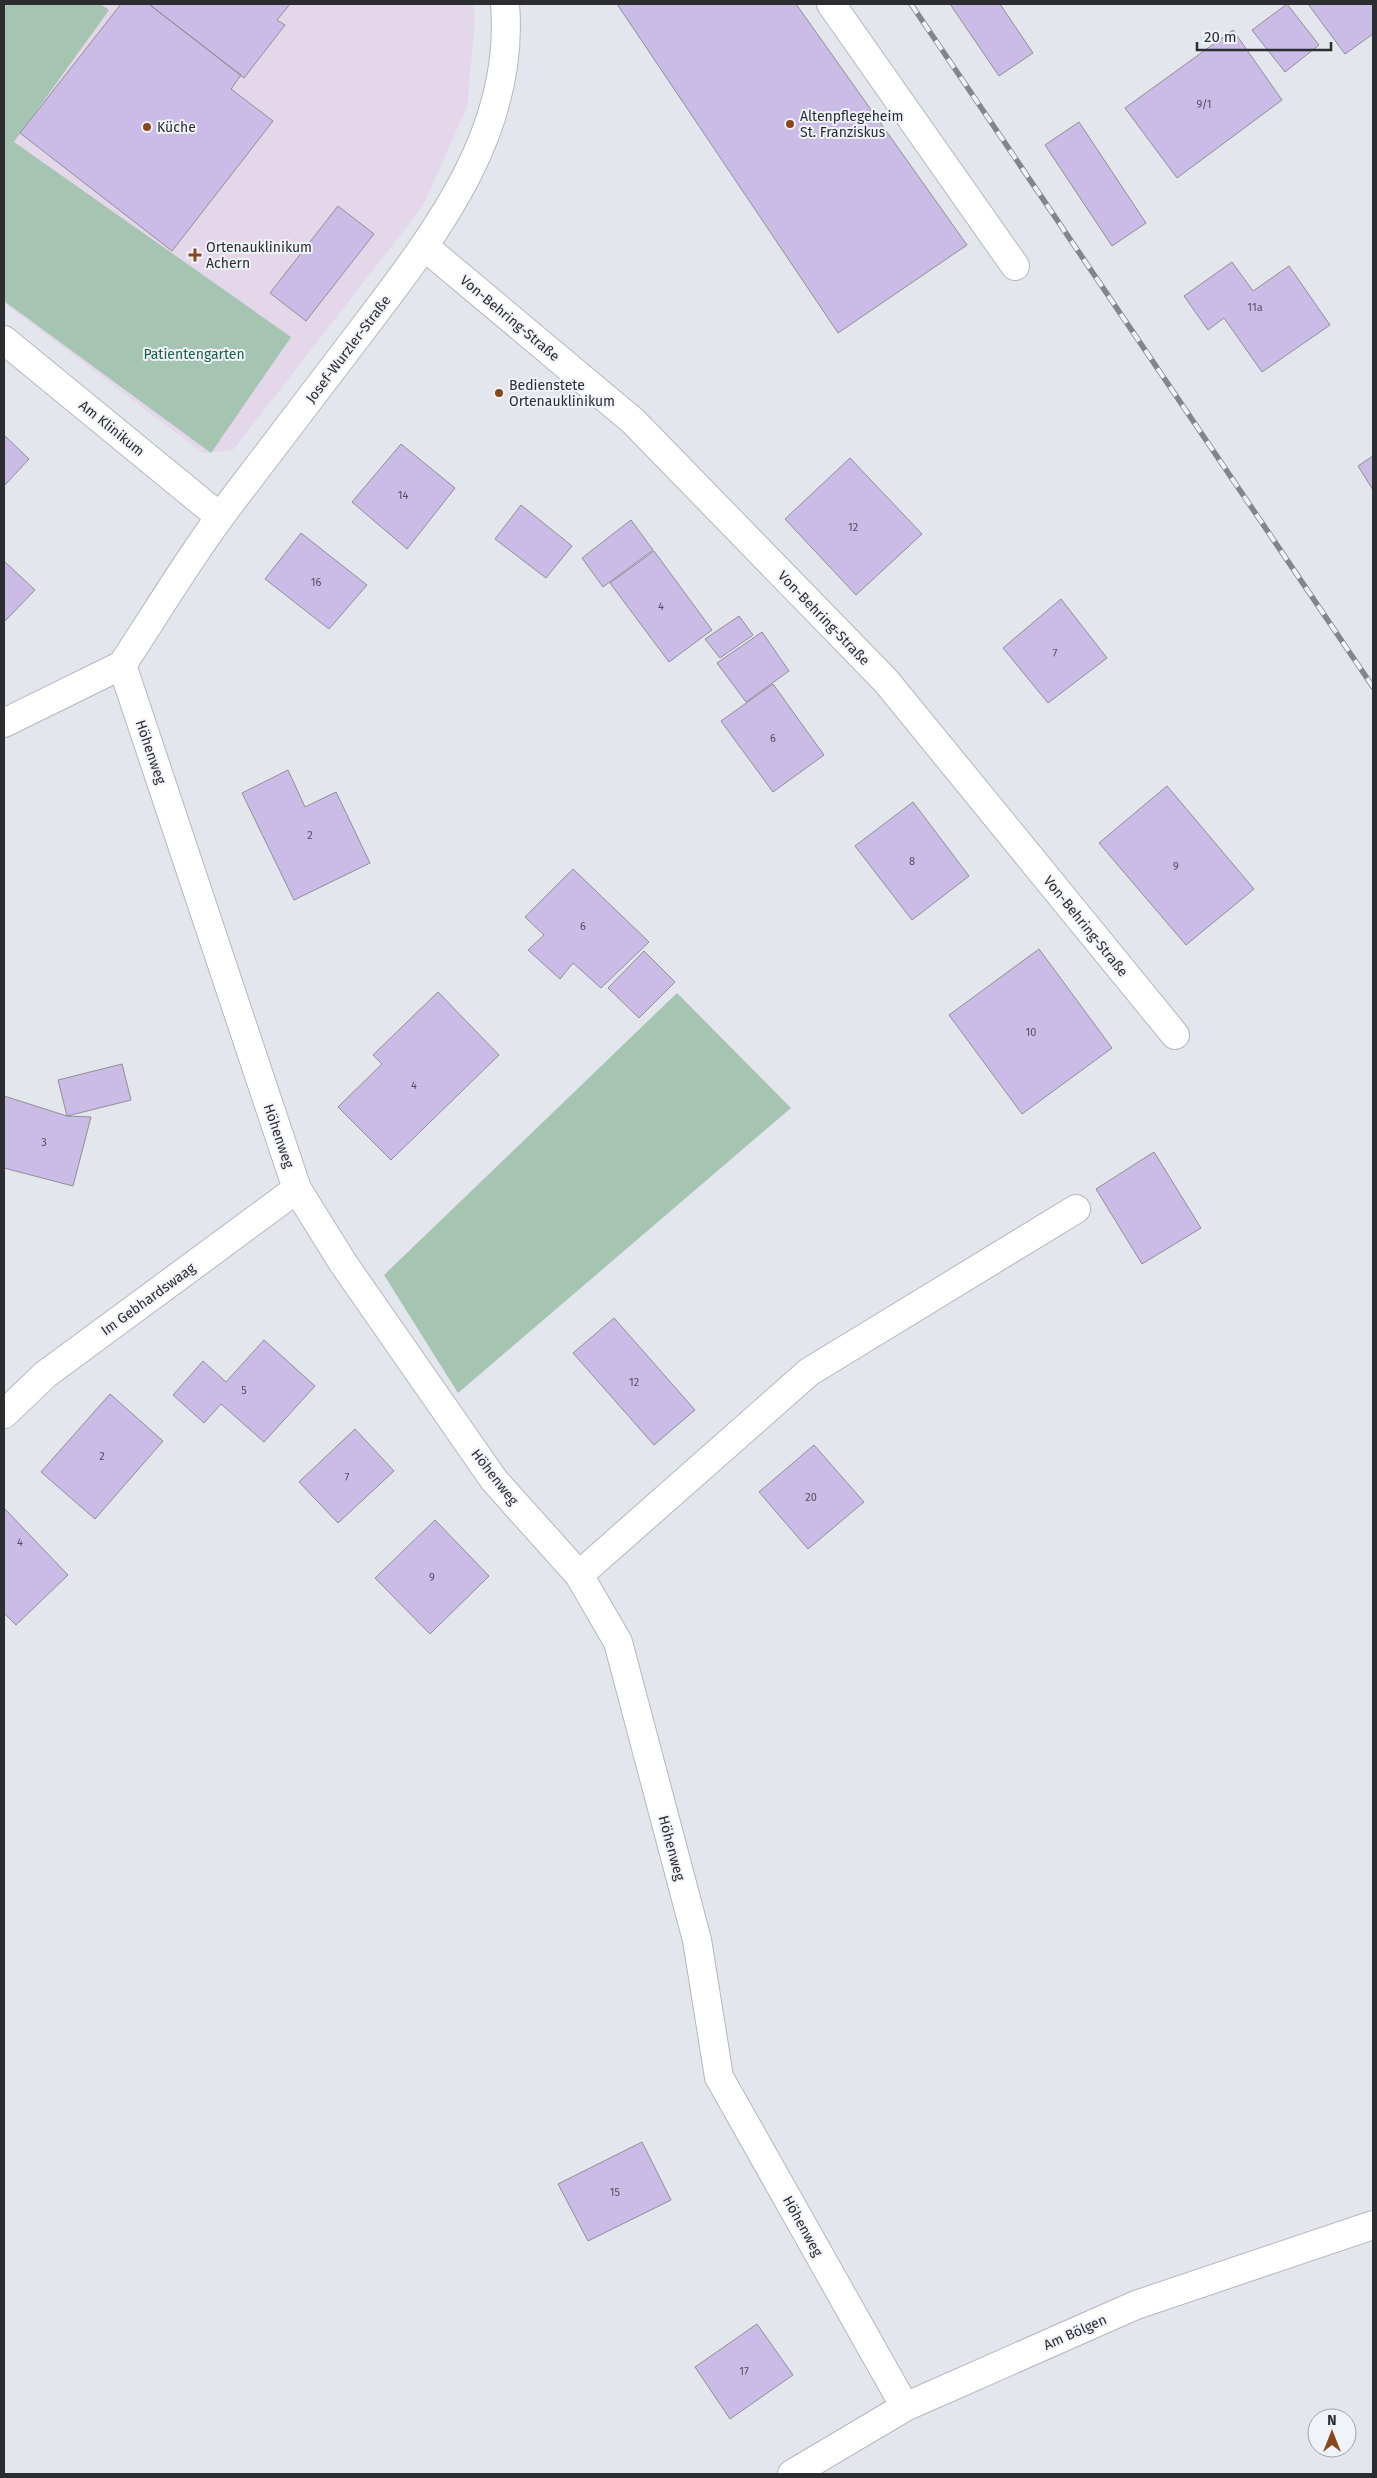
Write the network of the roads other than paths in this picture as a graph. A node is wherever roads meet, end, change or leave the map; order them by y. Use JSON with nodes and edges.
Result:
{"nodes":[{"id":1,"x":505,"y":4,"type":"edge"},
{"id":2,"x":831,"y":4,"type":"edge"},
{"id":3,"x":425,"y":246,"type":"junction"},
{"id":4,"x":1015,"y":266,"type":"dead end"},
{"id":5,"x":4,"y":340,"type":"edge"},
{"id":6,"x":220,"y":517,"type":"junction"},
{"id":7,"x":122,"y":665,"type":"junction"},
{"id":8,"x":4,"y":723,"type":"edge"},
{"id":9,"x":1175,"y":1035,"type":"dead end"},
{"id":10,"x":297,"y":1188,"type":"junction"},
{"id":11,"x":1076,"y":1209,"type":"dead end"},
{"id":12,"x":4,"y":1414,"type":"edge"},
{"id":13,"x":579,"y":1576,"type":"junction"},
{"id":14,"x":1373,"y":2225,"type":"edge"},
{"id":15,"x":905,"y":2407,"type":"junction"},
{"id":16,"x":792,"y":2474,"type":"edge"}],
"edges":[{"from":1,"to":3,"type":"street","name":"Josef-Wurzler-Straße"},
{"from":2,"to":4,"type":"street"},
{"from":3,"to":6,"type":"street","name":"Josef-Wurzler-Straße"},
{"from":3,"to":9,"type":"street","name":"Von-Behring-Straße"},
{"from":5,"to":6,"type":"street","name":"Am Klinikum"},
{"from":6,"to":7,"type":"street","name":"Josef-Wurzler-Straße"},
{"from":7,"to":8,"type":"street"},
{"from":7,"to":10,"type":"street","name":"Höhenweg"},
{"from":10,"to":12,"type":"street","name":"Im Gebhardswaag"},
{"from":10,"to":13,"type":"street","name":"Höhenweg"},
{"from":11,"to":13,"type":"street"},
{"from":13,"to":15,"type":"street","name":"Höhenweg"},
{"from":14,"to":15,"type":"street","name":"Am Bölgen"},
{"from":15,"to":16,"type":"street","name":"Am Bölgen"}]}
